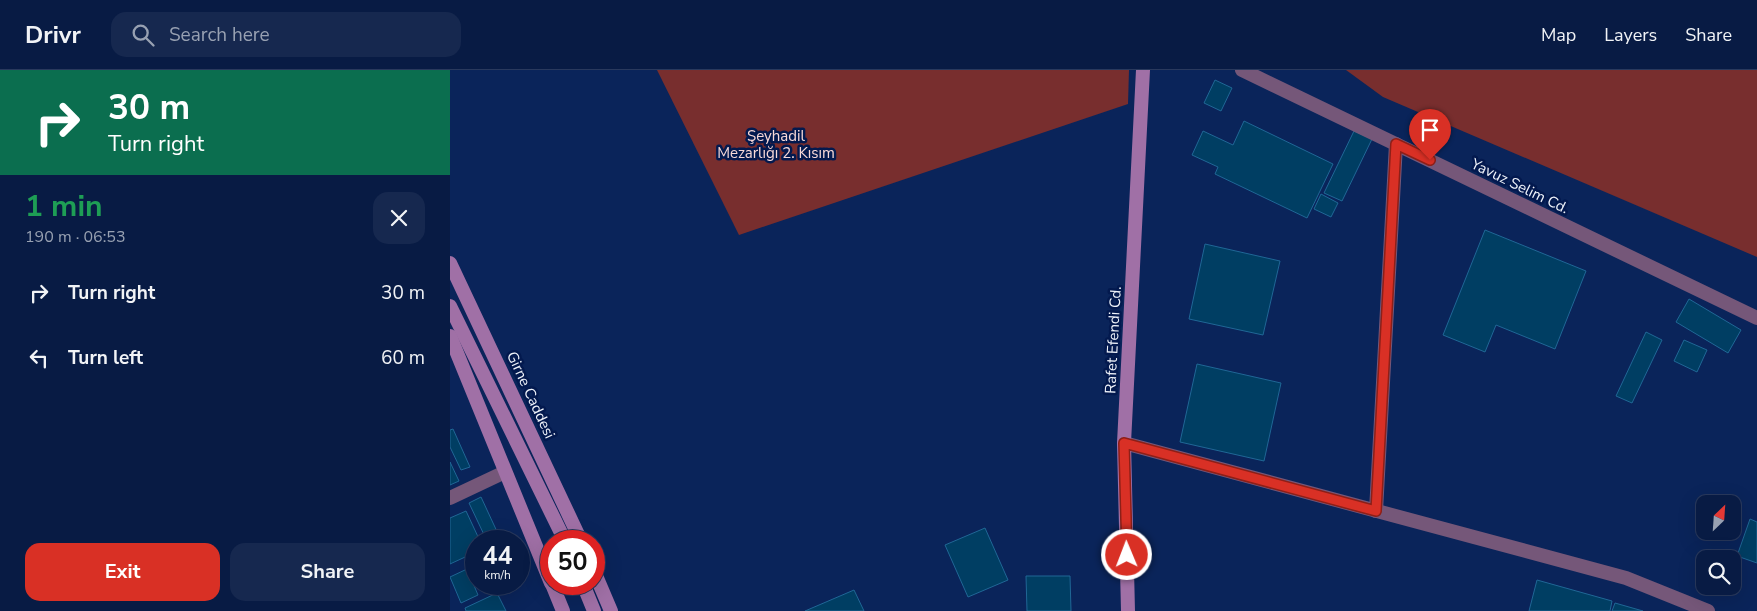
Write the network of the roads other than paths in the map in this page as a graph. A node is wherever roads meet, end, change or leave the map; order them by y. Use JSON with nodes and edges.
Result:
{"nodes":[{"id":1,"x":1143,"y":70,"type":"edge"},
{"id":2,"x":1242,"y":70,"type":"edge"},
{"id":3,"x":1396,"y":144,"type":"junction"},
{"id":4,"x":450,"y":263,"type":"edge"},
{"id":5,"x":450,"y":306,"type":"edge"},
{"id":6,"x":1757,"y":318,"type":"edge"},
{"id":7,"x":450,"y":336,"type":"edge"},
{"id":8,"x":1124,"y":443,"type":"junction"},
{"id":9,"x":505,"y":472,"type":"junction"},
{"id":10,"x":450,"y":498,"type":"edge"},
{"id":11,"x":1376,"y":511,"type":"junction"},
{"id":12,"x":560,"y":530,"type":"edge"},
{"id":13,"x":575,"y":530,"type":"edge"},
{"id":14,"x":540,"y":556,"type":"edge"},
{"id":15,"x":556,"y":595,"type":"edge"},
{"id":16,"x":587,"y":595,"type":"edge"},
{"id":17,"x":604,"y":595,"type":"edge"},
{"id":18,"x":563,"y":611,"type":"edge"},
{"id":19,"x":594,"y":611,"type":"edge"},
{"id":20,"x":611,"y":611,"type":"edge"},
{"id":21,"x":1128,"y":611,"type":"edge"},
{"id":22,"x":1708,"y":611,"type":"edge"}],
"edges":[{"from":1,"to":8,"type":"main road","name":"Rafet Efendi Cd."},
{"from":2,"to":3,"type":"street","name":"Yavuz Selim Cd."},
{"from":3,"to":6,"type":"street","name":"Yavuz Selim Cd."},
{"from":3,"to":11,"type":"street"},
{"from":4,"to":13,"type":"main road","name":"Girne Caddesi"},
{"from":5,"to":12,"type":"main road"},
{"from":7,"to":9,"type":"main road"},
{"from":8,"to":11,"type":"street"},
{"from":8,"to":21,"type":"main road","name":"Rafet Efendi Cd."},
{"from":9,"to":10,"type":"street"},
{"from":9,"to":14,"type":"main road"},
{"from":11,"to":22,"type":"street"},
{"from":15,"to":18,"type":"main road"},
{"from":16,"to":19,"type":"main road"},
{"from":17,"to":20,"type":"main road"}]}
